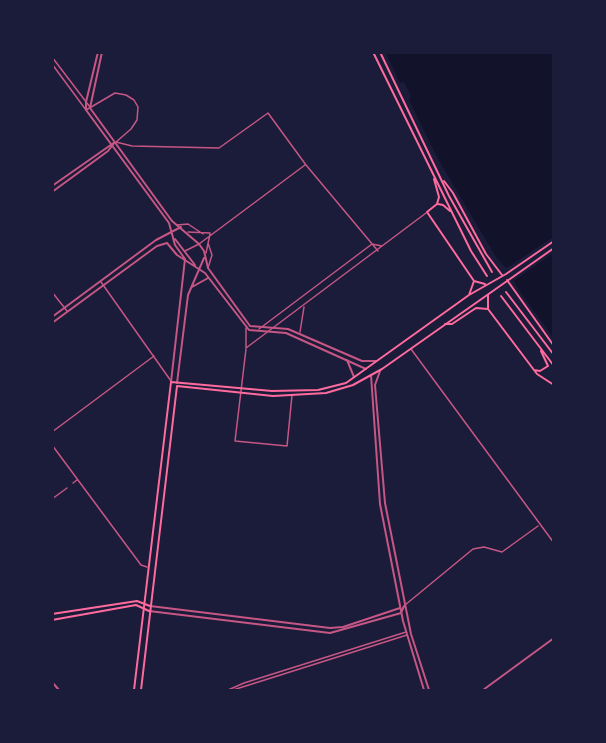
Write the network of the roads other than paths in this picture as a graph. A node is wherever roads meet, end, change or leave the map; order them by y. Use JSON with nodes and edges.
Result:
{"nodes":[{"id":1,"x":100,"y":52,"type":"edge"},
{"id":2,"x":373,"y":52,"type":"edge"},
{"id":3,"x":380,"y":52,"type":"edge"},
{"id":4,"x":52,"y":57,"type":"edge"},
{"id":5,"x":52,"y":64,"type":"edge"},
{"id":6,"x":86,"y":102,"type":"junction"},
{"id":7,"x":90,"y":108,"type":"junction"},
{"id":8,"x":86,"y":110,"type":"junction"},
{"id":9,"x":116,"y":142,"type":"junction"},
{"id":10,"x":110,"y":143,"type":"junction"},
{"id":11,"x":113,"y":147,"type":"junction"},
{"id":12,"x":306,"y":165,"type":"junction"},
{"id":13,"x":435,"y":178,"type":"junction"},
{"id":14,"x":442,"y":179,"type":"junction"},
{"id":15,"x":52,"y":186,"type":"edge"},
{"id":16,"x":52,"y":192,"type":"edge"},
{"id":17,"x":436,"y":204,"type":"junction"},
{"id":18,"x":427,"y":212,"type":"junction"},
{"id":19,"x":452,"y":213,"type":"junction"},
{"id":20,"x":177,"y":225,"type":"junction"},
{"id":21,"x":181,"y":227,"type":"junction"},
{"id":22,"x":172,"y":229,"type":"junction"},
{"id":23,"x":188,"y":232,"type":"junction"},
{"id":24,"x":211,"y":233,"type":"junction"},
{"id":25,"x":203,"y":234,"type":"junction"},
{"id":26,"x":175,"y":239,"type":"junction"},
{"id":27,"x":554,"y":242,"type":"edge"},
{"id":28,"x":208,"y":243,"type":"junction"},
{"id":29,"x":199,"y":244,"type":"junction"},
{"id":30,"x":372,"y":244,"type":"junction"},
{"id":31,"x":383,"y":246,"type":"junction"},
{"id":32,"x":554,"y":248,"type":"edge"},
{"id":33,"x":183,"y":251,"type":"junction"},
{"id":34,"x":378,"y":251,"type":"junction"},
{"id":35,"x":205,"y":255,"type":"junction"},
{"id":36,"x":185,"y":260,"type":"junction"},
{"id":37,"x":195,"y":265,"type":"junction"},
{"id":38,"x":200,"y":269,"type":"junction"},
{"id":39,"x":208,"y":269,"type":"junction"},
{"id":40,"x":492,"y":272,"type":"dead end"},
{"id":41,"x":505,"y":275,"type":"junction"},
{"id":42,"x":487,"y":276,"type":"dead end"},
{"id":43,"x":209,"y":277,"type":"junction"},
{"id":44,"x":508,"y":279,"type":"junction"},
{"id":45,"x":474,"y":281,"type":"junction"},
{"id":46,"x":100,"y":282,"type":"junction"},
{"id":47,"x":488,"y":284,"type":"junction"},
{"id":48,"x":103,"y":286,"type":"junction"},
{"id":49,"x":189,"y":288,"type":"junction"},
{"id":50,"x":52,"y":292,"type":"edge"},
{"id":51,"x":506,"y":292,"type":"dead end"},
{"id":52,"x":489,"y":293,"type":"junction"},
{"id":53,"x":469,"y":296,"type":"junction"},
{"id":54,"x":501,"y":296,"type":"dead end"},
{"id":55,"x":304,"y":306,"type":"junction"},
{"id":56,"x":65,"y":308,"type":"junction"},
{"id":57,"x":488,"y":309,"type":"junction"},
{"id":58,"x":68,"y":312,"type":"junction"},
{"id":59,"x":443,"y":314,"type":"junction"},
{"id":60,"x":52,"y":317,"type":"edge"},
{"id":61,"x":447,"y":322,"type":"junction"},
{"id":62,"x":52,"y":323,"type":"edge"},
{"id":63,"x":246,"y":328,"type":"junction"},
{"id":64,"x":259,"y":328,"type":"junction"},
{"id":65,"x":276,"y":328,"type":"junction"},
{"id":66,"x":270,"y":332,"type":"junction"},
{"id":67,"x":300,"y":334,"type":"junction"},
{"id":68,"x":554,"y":346,"type":"edge"},
{"id":69,"x":246,"y":348,"type":"junction"},
{"id":70,"x":411,"y":348,"type":"junction"},
{"id":71,"x":540,"y":348,"type":"junction"},
{"id":72,"x":554,"y":355,"type":"edge"},
{"id":73,"x":154,"y":356,"type":"junction"},
{"id":74,"x":347,"y":360,"type":"junction"},
{"id":75,"x":376,"y":361,"type":"junction"},
{"id":76,"x":554,"y":366,"type":"edge"},
{"id":77,"x":366,"y":369,"type":"junction"},
{"id":78,"x":382,"y":369,"type":"junction"},
{"id":79,"x":534,"y":369,"type":"junction"},
{"id":80,"x":371,"y":375,"type":"junction"},
{"id":81,"x":352,"y":379,"type":"junction"},
{"id":82,"x":171,"y":382,"type":"junction"},
{"id":83,"x":177,"y":384,"type":"junction"},
{"id":84,"x":554,"y":385,"type":"edge"},
{"id":85,"x":241,"y":390,"type":"junction"},
{"id":86,"x":293,"y":391,"type":"junction"},
{"id":87,"x":241,"y":394,"type":"junction"},
{"id":88,"x":292,"y":395,"type":"junction"},
{"id":89,"x":52,"y":432,"type":"edge"},
{"id":90,"x":52,"y":445,"type":"edge"},
{"id":91,"x":78,"y":480,"type":"junction"},
{"id":92,"x":73,"y":483,"type":"dead end"},
{"id":93,"x":67,"y":488,"type":"dead end"},
{"id":94,"x":52,"y":499,"type":"edge"},
{"id":95,"x":539,"y":525,"type":"junction"},
{"id":96,"x":554,"y":543,"type":"edge"},
{"id":97,"x":149,"y":568,"type":"junction"},
{"id":98,"x":144,"y":604,"type":"junction"},
{"id":99,"x":150,"y":606,"type":"junction"},
{"id":100,"x":404,"y":606,"type":"junction"},
{"id":101,"x":143,"y":609,"type":"junction"},
{"id":102,"x":400,"y":609,"type":"junction"},
{"id":103,"x":149,"y":611,"type":"junction"},
{"id":104,"x":401,"y":613,"type":"junction"},
{"id":105,"x":52,"y":614,"type":"edge"},
{"id":106,"x":52,"y":620,"type":"edge"},
{"id":107,"x":410,"y":633,"type":"junction"},
{"id":108,"x":406,"y":634,"type":"junction"},
{"id":109,"x":554,"y":638,"type":"edge"},
{"id":110,"x":52,"y":682,"type":"edge"},
{"id":111,"x":59,"y":690,"type":"edge"},
{"id":112,"x":135,"y":690,"type":"edge"},
{"id":113,"x":141,"y":690,"type":"edge"},
{"id":114,"x":228,"y":690,"type":"edge"},
{"id":115,"x":233,"y":690,"type":"edge"},
{"id":116,"x":424,"y":690,"type":"edge"},
{"id":117,"x":429,"y":690,"type":"edge"},
{"id":118,"x":483,"y":690,"type":"edge"}],
"edges":[{"from":1,"to":6,"type":"street"},
{"from":1,"to":7,"type":"street"},
{"from":2,"to":13,"type":"main road"},
{"from":3,"to":14,"type":"main road"},
{"from":4,"to":6,"type":"street"},
{"from":5,"to":8,"type":"street"},
{"from":6,"to":7,"type":"street"},
{"from":6,"to":8,"type":"street"},
{"from":7,"to":8,"type":"street"},
{"from":7,"to":9,"type":"street"},
{"from":7,"to":9,"type":"street"},
{"from":8,"to":10,"type":"street"},
{"from":9,"to":10,"type":"street"},
{"from":9,"to":11,"type":"street"},
{"from":9,"to":12,"type":"street"},
{"from":9,"to":20,"type":"street"},
{"from":10,"to":11,"type":"street"},
{"from":10,"to":15,"type":"street"},
{"from":11,"to":16,"type":"street"},
{"from":11,"to":22,"type":"street"},
{"from":12,"to":24,"type":"street"},
{"from":12,"to":30,"type":"street"},
{"from":13,"to":17,"type":"main road"},
{"from":13,"to":19,"type":"main road"},
{"from":14,"to":40,"type":"main road"},
{"from":14,"to":41,"type":"main road"},
{"from":17,"to":18,"type":"main road"},
{"from":17,"to":19,"type":"main road"},
{"from":18,"to":31,"type":"street"},
{"from":18,"to":45,"type":"main road"},
{"from":19,"to":42,"type":"main road"},
{"from":20,"to":21,"type":"street"},
{"from":20,"to":25,"type":"street"},
{"from":21,"to":22,"type":"street"},
{"from":21,"to":23,"type":"street"},
{"from":22,"to":26,"type":"street"},
{"from":22,"to":46,"type":"street"},
{"from":23,"to":25,"type":"street"},
{"from":23,"to":29,"type":"street"},
{"from":24,"to":25,"type":"street"},
{"from":24,"to":28,"type":"street"},
{"from":24,"to":29,"type":"street"},
{"from":26,"to":33,"type":"street"},
{"from":26,"to":36,"type":"street"},
{"from":27,"to":41,"type":"main road"},
{"from":28,"to":35,"type":"street"},
{"from":28,"to":39,"type":"street"},
{"from":29,"to":33,"type":"street"},
{"from":29,"to":35,"type":"street"},
{"from":30,"to":31,"type":"street"},
{"from":30,"to":34,"type":"street"},
{"from":30,"to":64,"type":"street"},
{"from":31,"to":34,"type":"street"},
{"from":32,"to":44,"type":"main road"},
{"from":33,"to":37,"type":"street"},
{"from":34,"to":55,"type":"street"},
{"from":35,"to":38,"type":"street"},
{"from":35,"to":39,"type":"street"},
{"from":36,"to":37,"type":"street"},
{"from":36,"to":48,"type":"street"},
{"from":36,"to":82,"type":"street"},
{"from":37,"to":38,"type":"street"},
{"from":38,"to":43,"type":"street"},
{"from":38,"to":49,"type":"street"},
{"from":39,"to":64,"type":"street"},
{"from":41,"to":47,"type":"main road"},
{"from":43,"to":49,"type":"street"},
{"from":43,"to":63,"type":"street"},
{"from":44,"to":52,"type":"main road"},
{"from":44,"to":68,"type":"main road"},
{"from":45,"to":47,"type":"main road"},
{"from":45,"to":53,"type":"main road"},
{"from":46,"to":48,"type":"street"},
{"from":46,"to":56,"type":"street"},
{"from":47,"to":53,"type":"main road"},
{"from":48,"to":58,"type":"street"},
{"from":48,"to":73,"type":"street"},
{"from":49,"to":83,"type":"street"},
{"from":50,"to":56,"type":"street"},
{"from":51,"to":72,"type":"main road"},
{"from":52,"to":57,"type":"main road"},
{"from":52,"to":61,"type":"main road"},
{"from":53,"to":59,"type":"main road"},
{"from":54,"to":71,"type":"main road"},
{"from":55,"to":65,"type":"street"},
{"from":55,"to":67,"type":"street"},
{"from":56,"to":58,"type":"street"},
{"from":56,"to":60,"type":"street"},
{"from":57,"to":61,"type":"main road"},
{"from":57,"to":79,"type":"main road"},
{"from":58,"to":62,"type":"street"},
{"from":59,"to":61,"type":"main road"},
{"from":59,"to":75,"type":"main road"},
{"from":61,"to":70,"type":"main road"},
{"from":63,"to":66,"type":"street"},
{"from":63,"to":69,"type":"street"},
{"from":64,"to":65,"type":"street"},
{"from":65,"to":66,"type":"street"},
{"from":65,"to":67,"type":"street"},
{"from":66,"to":69,"type":"street"},
{"from":66,"to":74,"type":"street"},
{"from":67,"to":75,"type":"street"},
{"from":69,"to":85,"type":"street"},
{"from":70,"to":78,"type":"main road"},
{"from":70,"to":95,"type":"street"},
{"from":71,"to":76,"type":"main road"},
{"from":71,"to":79,"type":"main road"},
{"from":73,"to":82,"type":"street"},
{"from":73,"to":89,"type":"street"},
{"from":74,"to":77,"type":"street"},
{"from":74,"to":81,"type":"street"},
{"from":75,"to":77,"type":"main road"},
{"from":77,"to":80,"type":"main road"},
{"from":77,"to":81,"type":"main road"},
{"from":78,"to":80,"type":"main road"},
{"from":78,"to":100,"type":"street"},
{"from":79,"to":84,"type":"main road"},
{"from":80,"to":88,"type":"main road"},
{"from":80,"to":102,"type":"street"},
{"from":81,"to":86,"type":"main road"},
{"from":82,"to":83,"type":"main road"},
{"from":82,"to":97,"type":"main road"},
{"from":83,"to":85,"type":"main road"},
{"from":83,"to":87,"type":"main road"},
{"from":83,"to":99,"type":"main road"},
{"from":85,"to":86,"type":"main road"},
{"from":85,"to":87,"type":"street"},
{"from":86,"to":88,"type":"street"},
{"from":87,"to":88,"type":"main road"},
{"from":87,"to":88,"type":"street"},
{"from":90,"to":91,"type":"street"},
{"from":91,"to":92,"type":"street"},
{"from":91,"to":97,"type":"street"},
{"from":93,"to":94,"type":"street"},
{"from":95,"to":96,"type":"street"},
{"from":95,"to":100,"type":"street"},
{"from":97,"to":98,"type":"main road"},
{"from":98,"to":99,"type":"main road"},
{"from":98,"to":101,"type":"main road"},
{"from":98,"to":105,"type":"main road"},
{"from":99,"to":102,"type":"street"},
{"from":99,"to":103,"type":"main road"},
{"from":100,"to":102,"type":"street"},
{"from":100,"to":104,"type":"street"},
{"from":100,"to":107,"type":"street"},
{"from":101,"to":103,"type":"main road"},
{"from":101,"to":106,"type":"main road"},
{"from":101,"to":112,"type":"main road"},
{"from":102,"to":104,"type":"street"},
{"from":103,"to":104,"type":"street"},
{"from":103,"to":113,"type":"main road"},
{"from":104,"to":108,"type":"street"},
{"from":107,"to":108,"type":"street"},
{"from":107,"to":117,"type":"street"},
{"from":108,"to":114,"type":"street"},
{"from":108,"to":115,"type":"street"},
{"from":108,"to":116,"type":"street"},
{"from":109,"to":118,"type":"street"},
{"from":110,"to":111,"type":"street"}]}
